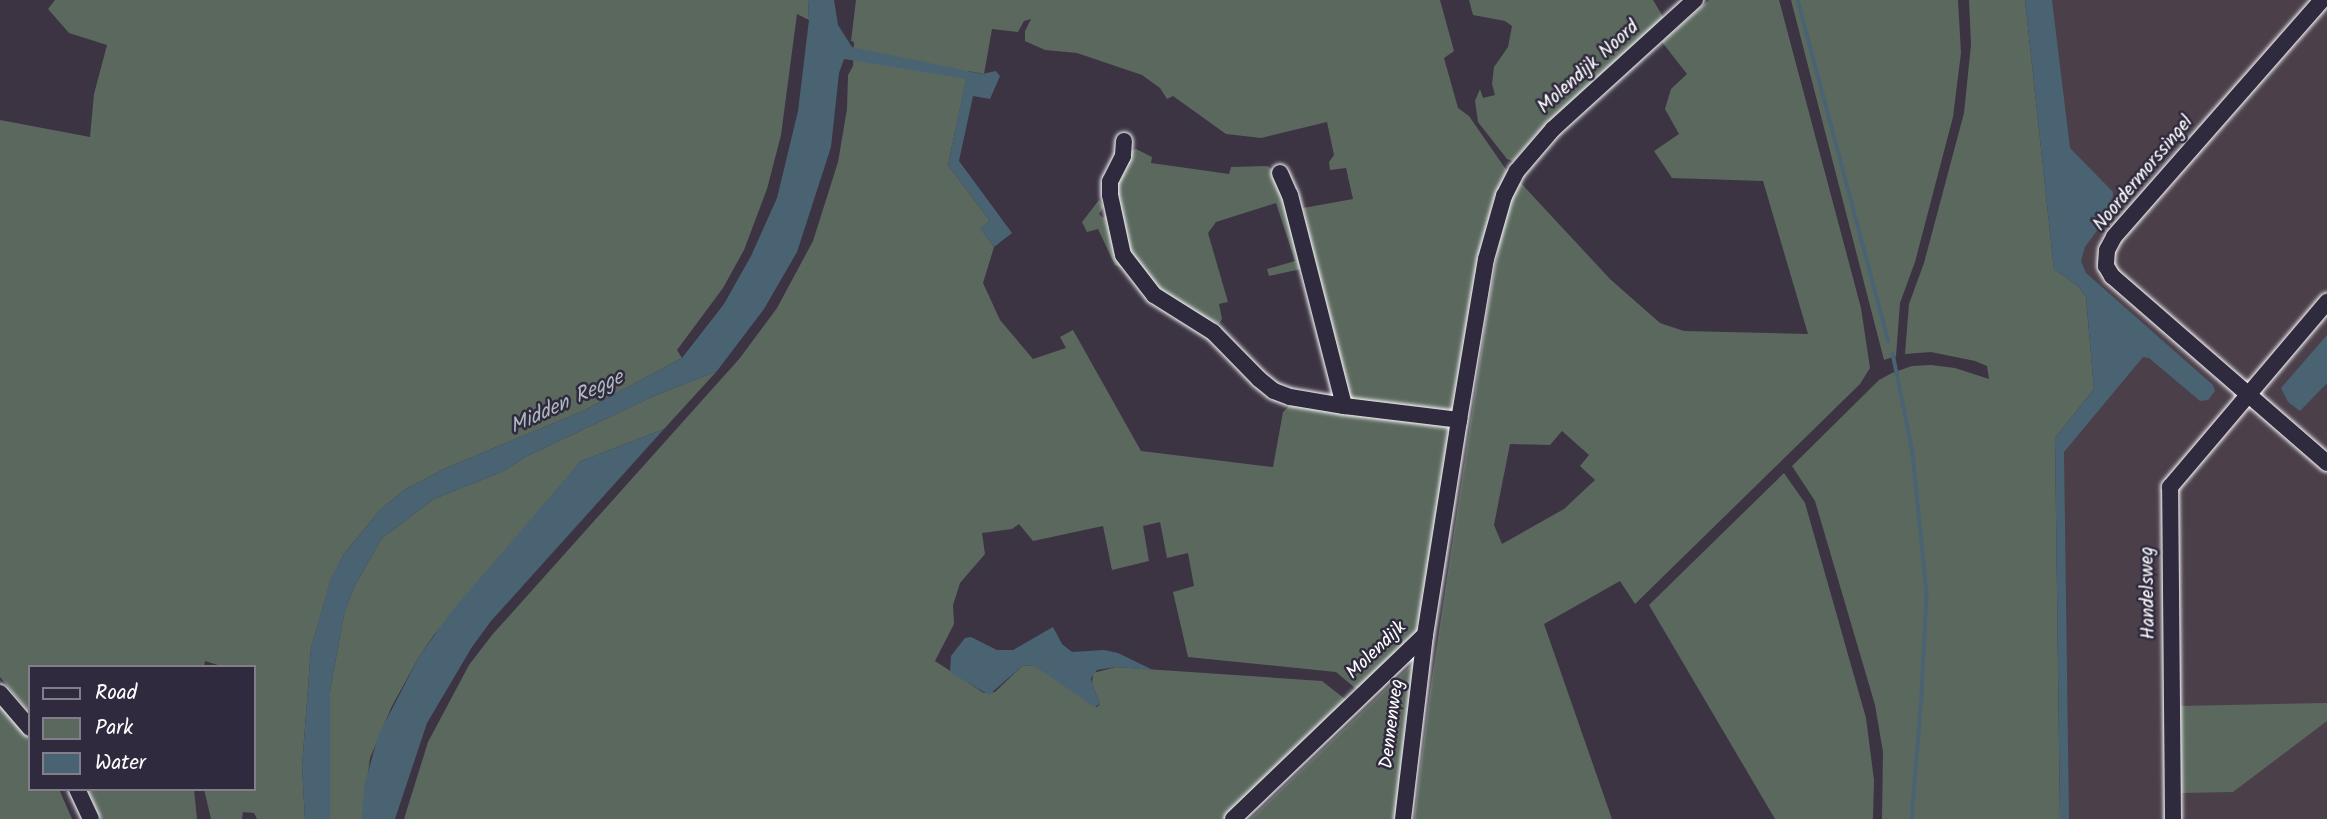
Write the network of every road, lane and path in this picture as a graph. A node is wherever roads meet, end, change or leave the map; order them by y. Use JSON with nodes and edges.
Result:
{"nodes":[{"id":1,"x":1695,"y":0,"type":"edge"},
{"id":2,"x":2322,"y":0,"type":"edge"},
{"id":3,"x":1124,"y":141,"type":"dead end"},
{"id":4,"x":1517,"y":171,"type":"joint"},
{"id":5,"x":1280,"y":173,"type":"dead end"},
{"id":6,"x":2327,"y":302,"type":"edge"},
{"id":7,"x":2248,"y":395,"type":"junction"},
{"id":8,"x":1344,"y":406,"type":"junction"},
{"id":9,"x":1459,"y":420,"type":"junction"},
{"id":10,"x":2327,"y":463,"type":"edge"},
{"id":11,"x":1425,"y":635,"type":"junction"},
{"id":12,"x":0,"y":692,"type":"edge"},
{"id":13,"x":28,"y":726,"type":"edge"},
{"id":14,"x":78,"y":791,"type":"edge"},
{"id":15,"x":91,"y":819,"type":"edge"},
{"id":16,"x":1233,"y":819,"type":"edge"},
{"id":17,"x":1403,"y":819,"type":"edge"},
{"id":18,"x":2173,"y":819,"type":"edge"}],
"edges":[{"from":1,"to":4,"type":"street","name":"Molendijk Noord"},
{"from":2,"to":7,"type":"street","name":"Noordermorssingel"},
{"from":3,"to":8,"type":"street"},
{"from":4,"to":9,"type":"street","name":"Molendijk"},
{"from":5,"to":8,"type":"street"},
{"from":6,"to":7,"type":"street"},
{"from":7,"to":10,"type":"street","name":"Noordermorssingel"},
{"from":7,"to":18,"type":"street","name":"Handelsweg"},
{"from":8,"to":9,"type":"street"},
{"from":9,"to":11,"type":"street","name":"Molendijk"},
{"from":11,"to":16,"type":"street","name":"Molendijk"},
{"from":11,"to":17,"type":"street","name":"Dennenweg"},
{"from":12,"to":13,"type":"street"},
{"from":14,"to":15,"type":"street"}]}
